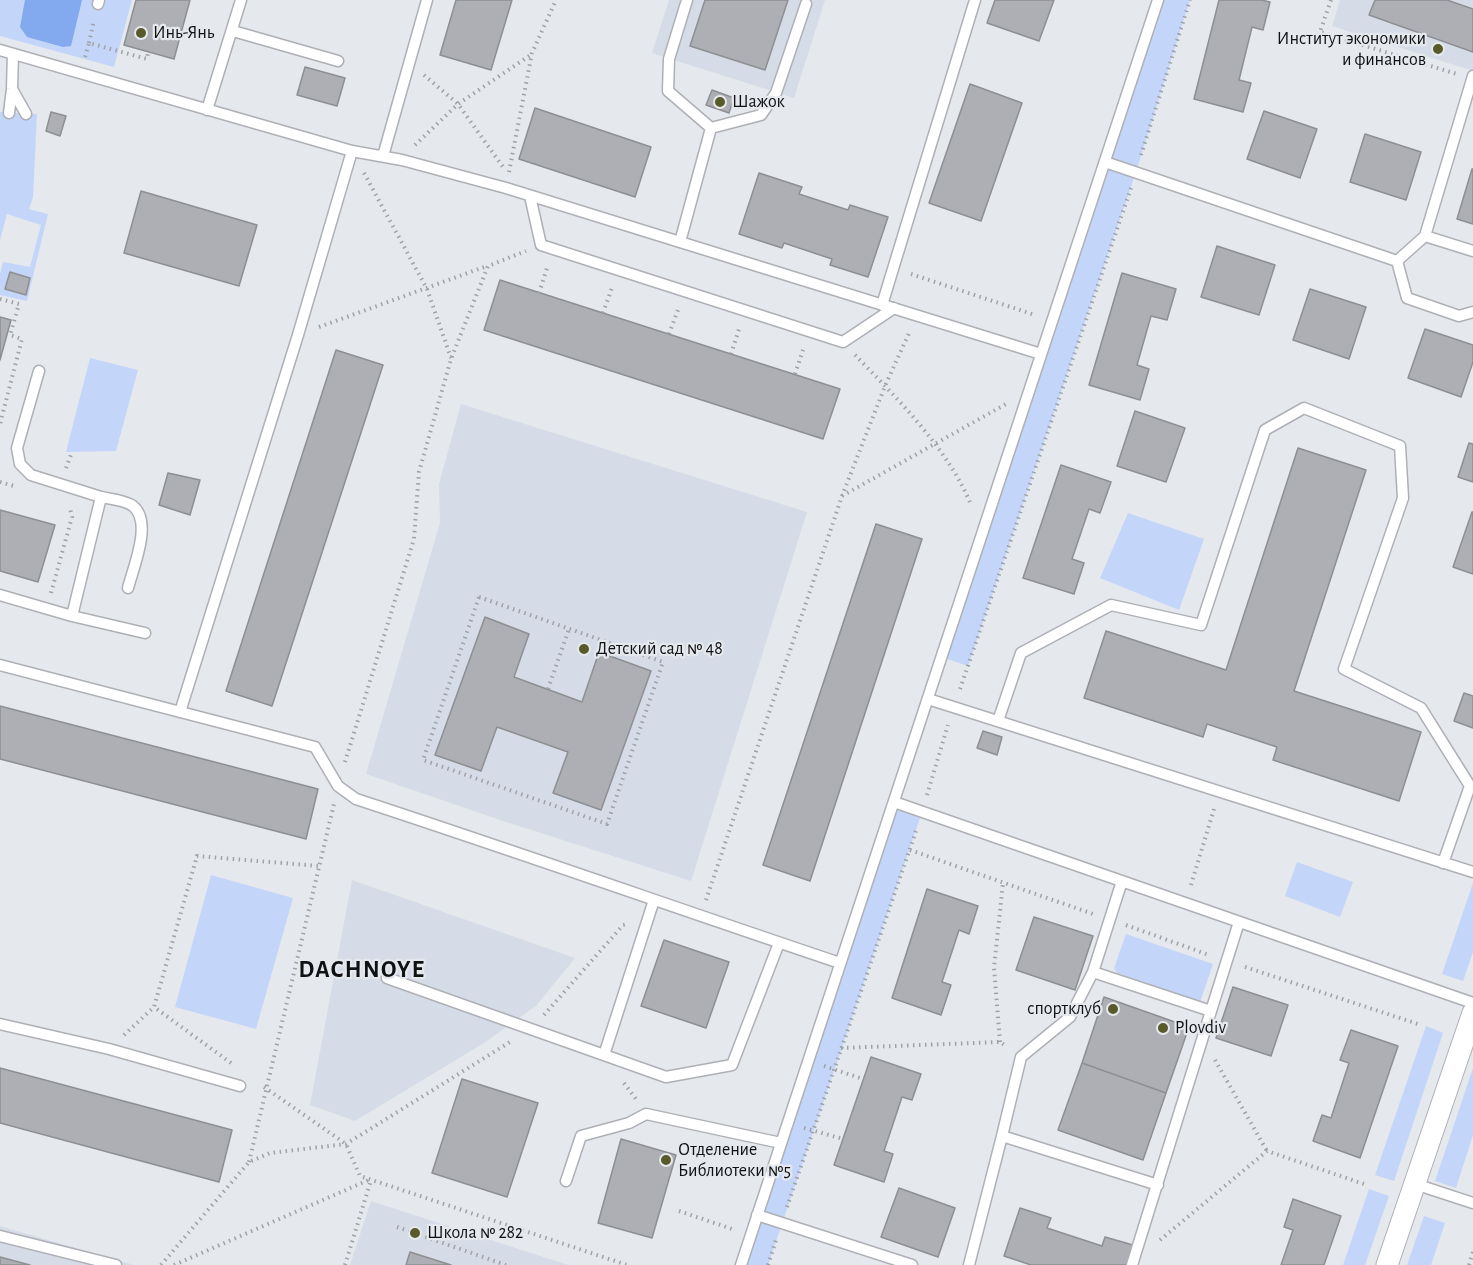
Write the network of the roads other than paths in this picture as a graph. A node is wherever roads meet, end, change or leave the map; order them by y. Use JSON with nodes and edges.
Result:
{"nodes":[{"id":1,"x":241,"y":0,"type":"edge"},
{"id":2,"x":427,"y":0,"type":"edge"},
{"id":3,"x":687,"y":0,"type":"edge"},
{"id":4,"x":975,"y":0,"type":"edge"},
{"id":5,"x":1158,"y":0,"type":"edge"},
{"id":6,"x":806,"y":4,"type":"dead end"},
{"id":7,"x":233,"y":31,"type":"junction"},
{"id":8,"x":0,"y":50,"type":"edge"},
{"id":9,"x":13,"y":54,"type":"junction"},
{"id":10,"x":338,"y":61,"type":"dead end"},
{"id":11,"x":1472,"y":77,"type":"edge"},
{"id":12,"x":12,"y":89,"type":"junction"},
{"id":13,"x":207,"y":110,"type":"junction"},
{"id":14,"x":9,"y":113,"type":"dead end"},
{"id":15,"x":26,"y":114,"type":"dead end"},
{"id":16,"x":711,"y":128,"type":"junction"},
{"id":17,"x":352,"y":151,"type":"junction"},
{"id":18,"x":383,"y":156,"type":"junction"},
{"id":19,"x":1105,"y":162,"type":"junction"},
{"id":20,"x":530,"y":196,"type":"junction"},
{"id":21,"x":1425,"y":236,"type":"junction"},
{"id":22,"x":680,"y":242,"type":"junction"},
{"id":23,"x":1473,"y":251,"type":"edge"},
{"id":24,"x":1397,"y":261,"type":"junction"},
{"id":25,"x":882,"y":305,"type":"junction"},
{"id":26,"x":894,"y":308,"type":"junction"},
{"id":27,"x":1473,"y":312,"type":"edge"},
{"id":28,"x":1041,"y":354,"type":"junction"},
{"id":29,"x":39,"y":371,"type":"dead end"},
{"id":30,"x":101,"y":497,"type":"junction"},
{"id":31,"x":128,"y":588,"type":"dead end"},
{"id":32,"x":0,"y":595,"type":"edge"},
{"id":33,"x":72,"y":616,"type":"junction"},
{"id":34,"x":145,"y":633,"type":"dead end"},
{"id":35,"x":0,"y":665,"type":"edge"},
{"id":36,"x":928,"y":699,"type":"junction"},
{"id":37,"x":180,"y":712,"type":"junction"},
{"id":38,"x":998,"y":721,"type":"junction"},
{"id":39,"x":894,"y":802,"type":"junction"},
{"id":40,"x":1443,"y":863,"type":"junction"},
{"id":41,"x":1473,"y":872,"type":"edge"},
{"id":42,"x":1122,"y":881,"type":"junction"},
{"id":43,"x":654,"y":900,"type":"junction"},
{"id":44,"x":1239,"y":922,"type":"junction"},
{"id":45,"x":779,"y":943,"type":"junction"},
{"id":46,"x":840,"y":963,"type":"junction"},
{"id":47,"x":1094,"y":972,"type":"junction"},
{"id":48,"x":387,"y":978,"type":"dead end"},
{"id":49,"x":1473,"y":1003,"type":"edge"},
{"id":50,"x":1211,"y":1011,"type":"junction"},
{"id":51,"x":1473,"y":1013,"type":"edge"},
{"id":52,"x":0,"y":1024,"type":"edge"},
{"id":53,"x":604,"y":1054,"type":"junction"},
{"id":54,"x":240,"y":1086,"type":"dead end"},
{"id":55,"x":1002,"y":1136,"type":"junction"},
{"id":56,"x":781,"y":1143,"type":"junction"},
{"id":57,"x":566,"y":1181,"type":"dead end"},
{"id":58,"x":1414,"y":1184,"type":"junction"},
{"id":59,"x":1158,"y":1185,"type":"junction"},
{"id":60,"x":1473,"y":1203,"type":"edge"},
{"id":61,"x":757,"y":1215,"type":"junction"},
{"id":62,"x":0,"y":1236,"type":"edge"},
{"id":63,"x":1132,"y":1264,"type":"edge"},
{"id":64,"x":116,"y":1265,"type":"edge"},
{"id":65,"x":741,"y":1265,"type":"edge"},
{"id":66,"x":912,"y":1265,"type":"edge"},
{"id":67,"x":969,"y":1265,"type":"edge"},
{"id":68,"x":1387,"y":1265,"type":"edge"}],
"edges":[{"from":1,"to":7,"type":"lane"},
{"from":2,"to":18,"type":"lane"},
{"from":3,"to":16,"type":"lane"},
{"from":4,"to":25,"type":"lane"},
{"from":5,"to":19,"type":"lane"},
{"from":6,"to":16,"type":"lane"},
{"from":7,"to":10,"type":"lane"},
{"from":7,"to":13,"type":"lane"},
{"from":8,"to":9,"type":"lane"},
{"from":9,"to":12,"type":"lane"},
{"from":9,"to":13,"type":"lane"},
{"from":11,"to":21,"type":"lane"},
{"from":12,"to":14,"type":"lane"},
{"from":12,"to":15,"type":"lane"},
{"from":13,"to":17,"type":"lane"},
{"from":16,"to":22,"type":"lane"},
{"from":17,"to":18,"type":"lane"},
{"from":17,"to":37,"type":"lane"},
{"from":18,"to":20,"type":"lane"},
{"from":19,"to":24,"type":"lane"},
{"from":19,"to":28,"type":"lane"},
{"from":20,"to":22,"type":"lane"},
{"from":20,"to":26,"type":"lane"},
{"from":21,"to":23,"type":"lane"},
{"from":21,"to":24,"type":"lane"},
{"from":22,"to":25,"type":"lane"},
{"from":24,"to":27,"type":"lane"},
{"from":25,"to":26,"type":"lane"},
{"from":26,"to":28,"type":"lane"},
{"from":28,"to":36,"type":"lane"},
{"from":29,"to":30,"type":"lane"},
{"from":30,"to":31,"type":"lane"},
{"from":30,"to":33,"type":"lane"},
{"from":32,"to":33,"type":"lane"},
{"from":33,"to":34,"type":"lane"},
{"from":35,"to":37,"type":"lane"},
{"from":36,"to":38,"type":"lane"},
{"from":36,"to":39,"type":"lane"},
{"from":37,"to":43,"type":"lane"},
{"from":38,"to":40,"type":"lane"},
{"from":38,"to":40,"type":"lane"},
{"from":39,"to":42,"type":"lane"},
{"from":39,"to":46,"type":"lane"},
{"from":40,"to":41,"type":"lane"},
{"from":42,"to":44,"type":"lane"},
{"from":42,"to":47,"type":"lane"},
{"from":43,"to":45,"type":"lane"},
{"from":43,"to":53,"type":"lane"},
{"from":44,"to":49,"type":"lane"},
{"from":44,"to":50,"type":"lane"},
{"from":45,"to":46,"type":"lane"},
{"from":45,"to":53,"type":"lane"},
{"from":46,"to":56,"type":"lane"},
{"from":47,"to":50,"type":"lane"},
{"from":47,"to":55,"type":"lane"},
{"from":48,"to":53,"type":"lane"},
{"from":50,"to":59,"type":"lane"},
{"from":51,"to":58,"type":"street"},
{"from":52,"to":54,"type":"lane"},
{"from":55,"to":59,"type":"lane"},
{"from":55,"to":67,"type":"lane"},
{"from":56,"to":57,"type":"lane"},
{"from":56,"to":61,"type":"lane"},
{"from":58,"to":60,"type":"lane"},
{"from":58,"to":68,"type":"street"},
{"from":59,"to":63,"type":"lane"},
{"from":61,"to":65,"type":"lane"},
{"from":61,"to":66,"type":"lane"},
{"from":62,"to":64,"type":"lane"}]}
